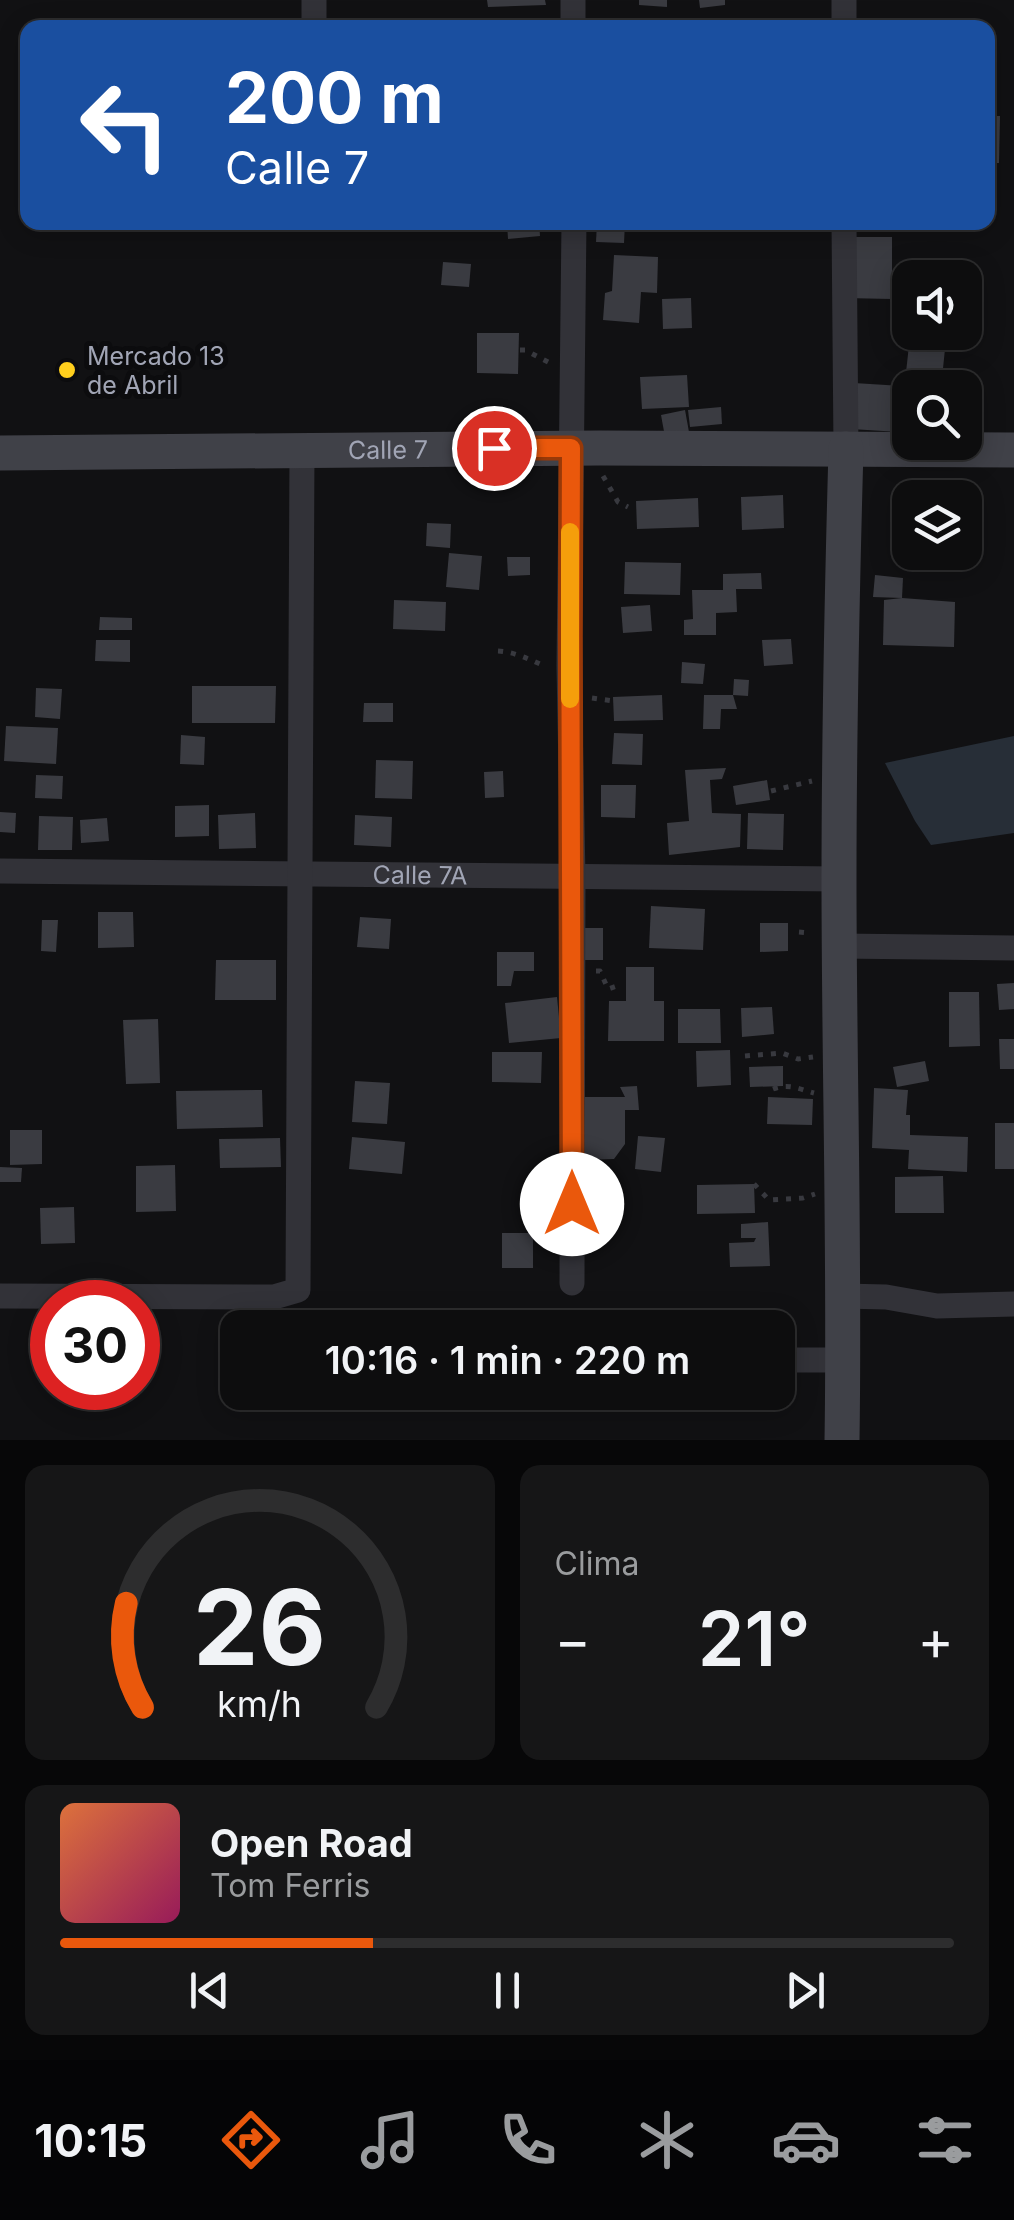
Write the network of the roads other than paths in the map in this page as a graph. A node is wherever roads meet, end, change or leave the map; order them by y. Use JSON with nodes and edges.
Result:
{"nodes":[{"id":1,"x":574,"y":230,"type":"edge"},
{"id":2,"x":844,"y":230,"type":"edge"},
{"id":3,"x":571,"y":448,"type":"junction"},
{"id":4,"x":846,"y":449,"type":"junction"},
{"id":5,"x":302,"y":450,"type":"junction"},
{"id":6,"x":1014,"y":450,"type":"edge"},
{"id":7,"x":0,"y":452,"type":"edge"},
{"id":8,"x":0,"y":871,"type":"edge"},
{"id":9,"x":300,"y":875,"type":"junction"},
{"id":10,"x":573,"y":877,"type":"junction"},
{"id":11,"x":839,"y":879,"type":"junction"},
{"id":12,"x":840,"y":946,"type":"junction"},
{"id":13,"x":1014,"y":948,"type":"edge"},
{"id":14,"x":572,"y":1283,"type":"dead end"},
{"id":15,"x":0,"y":1296,"type":"edge"},
{"id":16,"x":1014,"y":1304,"type":"edge"},
{"id":17,"x":843,"y":1307,"type":"junction"},
{"id":18,"x":795,"y":1360,"type":"edge"},
{"id":19,"x":843,"y":1360,"type":"junction"},
{"id":20,"x":842,"y":1440,"type":"edge"}],
"edges":[{"from":1,"to":3,"type":"street"},
{"from":2,"to":4,"type":"street"},
{"from":3,"to":4,"type":"street","name":"Calle 7"},
{"from":3,"to":5,"type":"street","name":"Calle 7"},
{"from":3,"to":10,"type":"street"},
{"from":4,"to":6,"type":"street","name":"Calle 7"},
{"from":4,"to":11,"type":"street"},
{"from":5,"to":7,"type":"street","name":"Calle 7"},
{"from":5,"to":9,"type":"street"},
{"from":8,"to":9,"type":"street","name":"Calle 7A"},
{"from":9,"to":10,"type":"street","name":"Calle 7A"},
{"from":9,"to":15,"type":"street"},
{"from":10,"to":11,"type":"street","name":"Calle 7A"},
{"from":10,"to":14,"type":"street"},
{"from":11,"to":12,"type":"street"},
{"from":12,"to":13,"type":"street"},
{"from":12,"to":17,"type":"street"},
{"from":16,"to":17,"type":"street"},
{"from":17,"to":19,"type":"street"},
{"from":18,"to":19,"type":"street"},
{"from":19,"to":20,"type":"street"}]}
